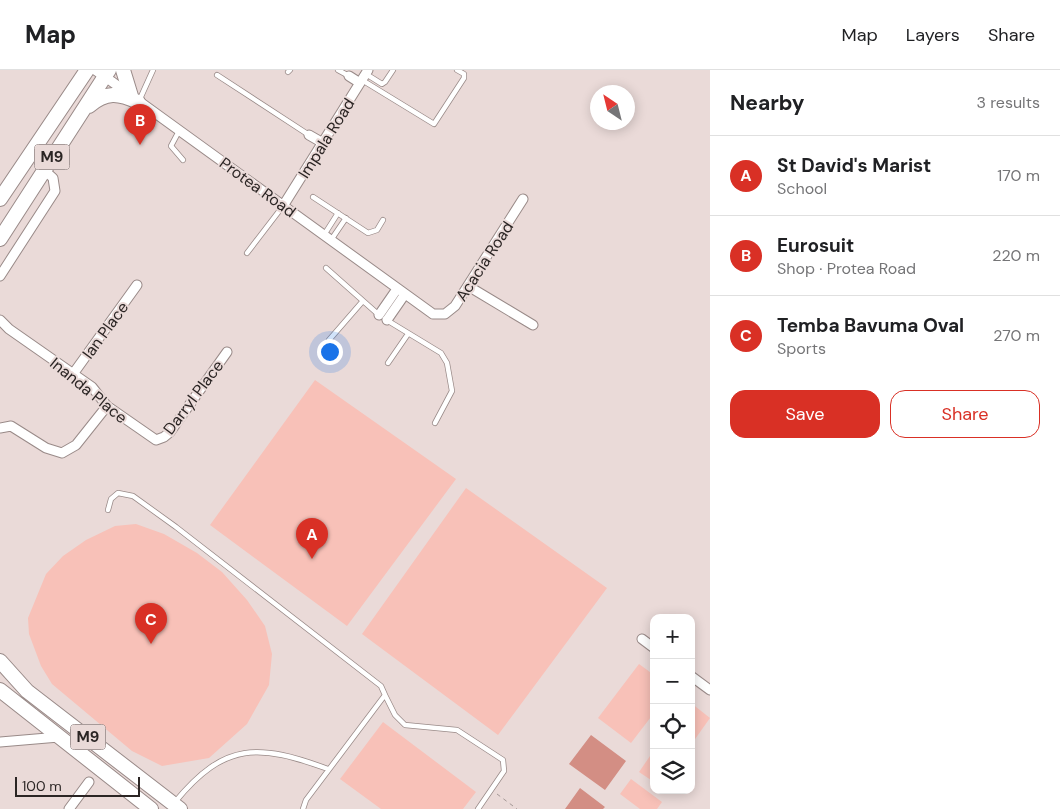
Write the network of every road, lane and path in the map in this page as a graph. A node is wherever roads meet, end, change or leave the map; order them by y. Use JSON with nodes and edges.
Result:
{"nodes":[{"id":1,"x":87,"y":70,"type":"edge"},
{"id":2,"x":123,"y":70,"type":"edge"},
{"id":3,"x":153,"y":70,"type":"edge"},
{"id":4,"x":338,"y":70,"type":"edge"},
{"id":5,"x":393,"y":70,"type":"edge"},
{"id":6,"x":457,"y":70,"type":"edge"},
{"id":7,"x":105,"y":74,"type":"edge"},
{"id":8,"x":217,"y":76,"type":"dead end"},
{"id":9,"x":349,"y":76,"type":"joint"},
{"id":10,"x":364,"y":77,"type":"edge"},
{"id":11,"x":134,"y":99,"type":"junction"},
{"id":12,"x":80,"y":115,"type":"junction"},
{"id":13,"x":179,"y":131,"type":"junction"},
{"id":14,"x":309,"y":135,"type":"joint"},
{"id":15,"x":323,"y":143,"type":"junction"},
{"id":16,"x":183,"y":160,"type":"dead end"},
{"id":17,"x":41,"y":173,"type":"junction"},
{"id":18,"x":313,"y":197,"type":"dead end"},
{"id":19,"x":0,"y":199,"type":"edge"},
{"id":20,"x":524,"y":199,"type":"dead end"},
{"id":21,"x":283,"y":206,"type":"junction"},
{"id":22,"x":338,"y":213,"type":"junction"},
{"id":23,"x":346,"y":218,"type":"junction"},
{"id":24,"x":383,"y":220,"type":"dead end"},
{"id":25,"x":328,"y":237,"type":"junction"},
{"id":26,"x":0,"y":239,"type":"edge"},
{"id":27,"x":247,"y":253,"type":"dead end"},
{"id":28,"x":326,"y":268,"type":"dead end"},
{"id":29,"x":0,"y":276,"type":"edge"},
{"id":30,"x":137,"y":285,"type":"dead end"},
{"id":31,"x":468,"y":286,"type":"junction"},
{"id":32,"x":401,"y":291,"type":"junction"},
{"id":33,"x":362,"y":302,"type":"junction"},
{"id":34,"x":438,"y":315,"type":"joint"},
{"id":35,"x":386,"y":316,"type":"junction"},
{"id":36,"x":0,"y":320,"type":"edge"},
{"id":37,"x":533,"y":325,"type":"dead end"},
{"id":38,"x":408,"y":334,"type":"junction"},
{"id":39,"x":329,"y":340,"type":"dead end"},
{"id":40,"x":227,"y":352,"type":"dead end"},
{"id":41,"x":388,"y":363,"type":"dead end"},
{"id":42,"x":73,"y":374,"type":"junction"},
{"id":43,"x":107,"y":406,"type":"junction"},
{"id":44,"x":436,"y":423,"type":"dead end"},
{"id":45,"x":0,"y":428,"type":"edge"},
{"id":46,"x":156,"y":440,"type":"joint"},
{"id":47,"x":108,"y":510,"type":"dead end"},
{"id":48,"x":642,"y":639,"type":"dead end"},
{"id":49,"x":650,"y":645,"type":"edge"},
{"id":50,"x":0,"y":661,"type":"edge"},
{"id":51,"x":0,"y":670,"type":"edge"},
{"id":52,"x":695,"y":679,"type":"edge"},
{"id":53,"x":710,"y":690,"type":"edge"},
{"id":54,"x":3,"y":695,"type":"edge"},
{"id":55,"x":386,"y":695,"type":"junction"},
{"id":56,"x":59,"y":737,"type":"junction"},
{"id":57,"x":0,"y":742,"type":"edge"},
{"id":58,"x":328,"y":769,"type":"junction"},
{"id":59,"x":89,"y":782,"type":"dead end"},
{"id":60,"x":492,"y":790,"type":"junction"},
{"id":61,"x":176,"y":807,"type":"edge"},
{"id":62,"x":69,"y":809,"type":"edge"},
{"id":63,"x":151,"y":809,"type":"edge"},
{"id":64,"x":303,"y":809,"type":"edge"},
{"id":65,"x":478,"y":809,"type":"edge"},
{"id":66,"x":517,"y":809,"type":"edge"}],
"edges":[{"from":1,"to":19,"type":"main road","number":"M9"},
{"from":2,"to":11,"type":"main road"},
{"from":3,"to":11,"type":"lane"},
{"from":4,"to":9,"type":"lane"},
{"from":5,"to":10,"type":"lane"},
{"from":6,"to":10,"type":"lane"},
{"from":7,"to":11,"type":"street","name":"Protea Road"},
{"from":7,"to":12,"type":"main road","number":"M9"},
{"from":8,"to":14,"type":"lane"},
{"from":9,"to":10,"type":"street"},
{"from":10,"to":15,"type":"street","name":"Impala Road"},
{"from":11,"to":12,"type":"main road"},
{"from":11,"to":13,"type":"street","name":"Protea Road"},
{"from":12,"to":17,"type":"main road","number":"M9"},
{"from":13,"to":16,"type":"lane"},
{"from":13,"to":21,"type":"street","name":"Protea Road"},
{"from":14,"to":15,"type":"street"},
{"from":15,"to":21,"type":"street","name":"Impala Road"},
{"from":17,"to":26,"type":"main road","number":"M9"},
{"from":17,"to":29,"type":"street"},
{"from":18,"to":22,"type":"lane"},
{"from":20,"to":31,"type":"street","name":"Acacia Road"},
{"from":21,"to":25,"type":"street","name":"Protea Road"},
{"from":21,"to":27,"type":"lane"},
{"from":22,"to":23,"type":"lane"},
{"from":22,"to":25,"type":"lane"},
{"from":23,"to":24,"type":"lane"},
{"from":23,"to":25,"type":"lane"},
{"from":25,"to":32,"type":"street","name":"Protea Road"},
{"from":28,"to":33,"type":"lane"},
{"from":30,"to":42,"type":"street","name":"Ian Place"},
{"from":31,"to":34,"type":"street","name":"Acacia Road"},
{"from":31,"to":37,"type":"street"},
{"from":32,"to":34,"type":"street","name":"Protea Road"},
{"from":32,"to":35,"type":"street"},
{"from":32,"to":35,"type":"street"},
{"from":33,"to":35,"type":"lane"},
{"from":33,"to":39,"type":"lane"},
{"from":35,"to":38,"type":"lane"},
{"from":36,"to":42,"type":"street","name":"Inanda Place"},
{"from":38,"to":41,"type":"lane"},
{"from":38,"to":44,"type":"lane"},
{"from":40,"to":46,"type":"street","name":"Darryl Place"},
{"from":42,"to":43,"type":"street","name":"Inanda Place"},
{"from":43,"to":45,"type":"street"},
{"from":43,"to":46,"type":"street","name":"Inanda Place"},
{"from":47,"to":55,"type":"lane"},
{"from":48,"to":49,"type":"street"},
{"from":50,"to":61,"type":"main road","number":"M9"},
{"from":51,"to":56,"type":"main road"},
{"from":52,"to":53,"type":"street"},
{"from":54,"to":56,"type":"main road","number":"M9"},
{"from":55,"to":58,"type":"lane"},
{"from":55,"to":60,"type":"lane"},
{"from":56,"to":57,"type":"street"},
{"from":56,"to":63,"type":"main road","number":"M9"},
{"from":58,"to":61,"type":"lane"},
{"from":58,"to":64,"type":"lane"},
{"from":59,"to":62,"type":"street"},
{"from":60,"to":65,"type":"lane"},
{"from":60,"to":66,"type":"path"}]}
